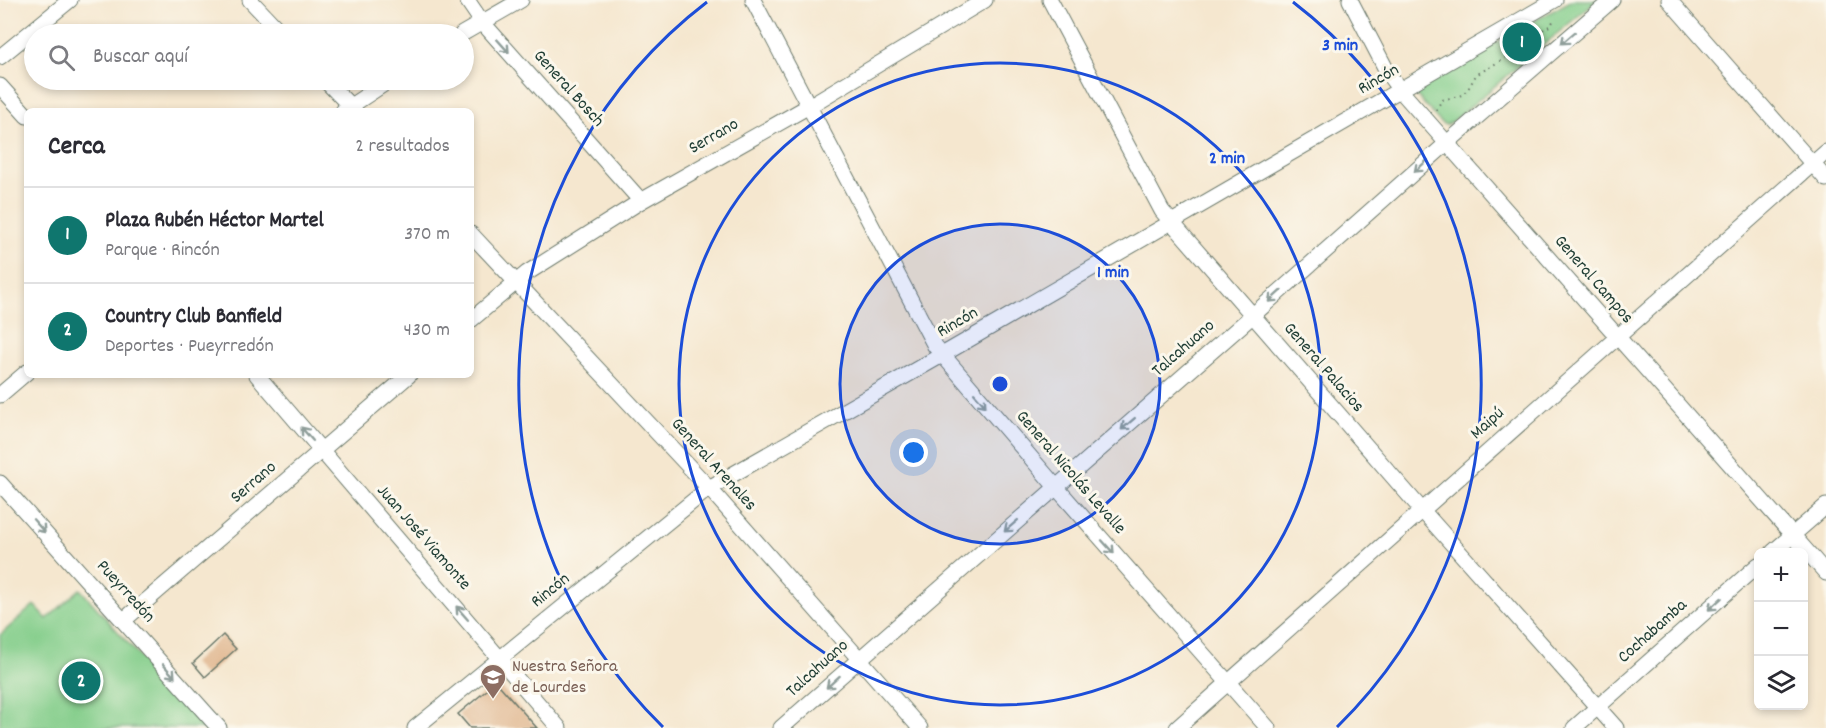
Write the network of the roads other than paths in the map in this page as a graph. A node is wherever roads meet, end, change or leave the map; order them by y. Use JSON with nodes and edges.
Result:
{"nodes":[{"id":1,"x":70,"y":0,"type":"edge"},
{"id":2,"x":250,"y":0,"type":"edge"},
{"id":3,"x":467,"y":0,"type":"edge"},
{"id":4,"x":520,"y":0,"type":"edge"},
{"id":5,"x":753,"y":0,"type":"edge"},
{"id":6,"x":985,"y":0,"type":"edge"},
{"id":7,"x":1050,"y":0,"type":"edge"},
{"id":8,"x":1350,"y":0,"type":"edge"},
{"id":9,"x":1554,"y":0,"type":"edge"},
{"id":10,"x":1612,"y":0,"type":"edge"},
{"id":11,"x":1669,"y":0,"type":"edge"},
{"id":12,"x":482,"y":22,"type":"junction"},
{"id":13,"x":41,"y":24,"type":"edge"},
{"id":14,"x":273,"y":24,"type":"edge"},
{"id":15,"x":474,"y":27,"type":"edge"},
{"id":16,"x":24,"y":37,"type":"edge"},
{"id":17,"x":0,"y":57,"type":"edge"},
{"id":18,"x":0,"y":86,"type":"edge"},
{"id":19,"x":333,"y":90,"type":"edge"},
{"id":20,"x":376,"y":90,"type":"edge"},
{"id":21,"x":1400,"y":90,"type":"junction"},
{"id":22,"x":809,"y":106,"type":"junction"},
{"id":23,"x":348,"y":108,"type":"edge"},
{"id":24,"x":350,"y":108,"type":"edge"},
{"id":25,"x":24,"y":113,"type":"edge"},
{"id":26,"x":1447,"y":143,"type":"junction"},
{"id":27,"x":1826,"y":152,"type":"edge"},
{"id":28,"x":1812,"y":164,"type":"junction"},
{"id":29,"x":1826,"y":179,"type":"edge"},
{"id":30,"x":641,"y":201,"type":"junction"},
{"id":31,"x":1172,"y":223,"type":"junction"},
{"id":32,"x":474,"y":237,"type":"edge"},
{"id":33,"x":516,"y":281,"type":"junction"},
{"id":34,"x":1252,"y":316,"type":"junction"},
{"id":35,"x":474,"y":317,"type":"edge"},
{"id":36,"x":1616,"y":337,"type":"junction"},
{"id":37,"x":942,"y":355,"type":"junction"},
{"id":38,"x":24,"y":375,"type":"edge"},
{"id":39,"x":260,"y":378,"type":"edge"},
{"id":40,"x":406,"y":378,"type":"edge"},
{"id":41,"x":0,"y":395,"type":"edge"},
{"id":42,"x":322,"y":451,"type":"junction"},
{"id":43,"x":0,"y":483,"type":"edge"},
{"id":44,"x":1056,"y":487,"type":"junction"},
{"id":45,"x":709,"y":488,"type":"junction"},
{"id":46,"x":1826,"y":506,"type":"edge"},
{"id":47,"x":1421,"y":509,"type":"junction"},
{"id":48,"x":1793,"y":535,"type":"junction"},
{"id":49,"x":1778,"y":548,"type":"edge"},
{"id":50,"x":1754,"y":569,"type":"edge"},
{"id":51,"x":1826,"y":573,"type":"edge"},
{"id":52,"x":124,"y":620,"type":"junction"},
{"id":53,"x":500,"y":657,"type":"junction"},
{"id":54,"x":858,"y":659,"type":"junction"},
{"id":55,"x":1229,"y":682,"type":"junction"},
{"id":56,"x":1598,"y":707,"type":"junction"},
{"id":57,"x":219,"y":728,"type":"edge"},
{"id":58,"x":414,"y":728,"type":"edge"},
{"id":59,"x":560,"y":728,"type":"edge"},
{"id":60,"x":781,"y":728,"type":"edge"},
{"id":61,"x":920,"y":728,"type":"edge"},
{"id":62,"x":1177,"y":728,"type":"edge"},
{"id":63,"x":1268,"y":728,"type":"edge"},
{"id":64,"x":1574,"y":728,"type":"edge"},
{"id":65,"x":1616,"y":728,"type":"edge"}],
"edges":[{"from":1,"to":13,"type":"street"},
{"from":2,"to":14,"type":"street"},
{"from":3,"to":12,"type":"street","name":"General Bosch"},
{"from":4,"to":12,"type":"street"},
{"from":5,"to":22,"type":"street","name":"General Nicolás Levalle"},
{"from":6,"to":22,"type":"street","name":"Serrano"},
{"from":7,"to":31,"type":"street","name":"General Palacios"},
{"from":8,"to":21,"type":"street","name":"General Campos"},
{"from":9,"to":21,"type":"street","name":"Rincón"},
{"from":10,"to":26,"type":"street","name":"Talcahuano","one_way":true},
{"from":11,"to":28,"type":"street"},
{"from":12,"to":15,"type":"street"},
{"from":12,"to":30,"type":"street","name":"General Bosch","one_way":true},
{"from":16,"to":17,"type":"street"},
{"from":18,"to":25,"type":"street"},
{"from":19,"to":23,"type":"street"},
{"from":20,"to":24,"type":"street"},
{"from":21,"to":26,"type":"street","name":"General Campos"},
{"from":21,"to":31,"type":"street","name":"Rincón"},
{"from":22,"to":30,"type":"street","name":"Serrano"},
{"from":22,"to":37,"type":"street","name":"General Nicolás Levalle"},
{"from":26,"to":34,"type":"street","name":"Talcahuano","one_way":true},
{"from":26,"to":36,"type":"street","name":"General Campos"},
{"from":27,"to":28,"type":"street","name":"Maipú"},
{"from":28,"to":29,"type":"street"},
{"from":28,"to":36,"type":"street","name":"Maipú"},
{"from":30,"to":33,"type":"street","name":"Serrano"},
{"from":31,"to":34,"type":"street","name":"General Palacios"},
{"from":31,"to":37,"type":"street","name":"Rincón"},
{"from":32,"to":33,"type":"street","name":"General Arenales"},
{"from":33,"to":35,"type":"street","name":"Serrano"},
{"from":33,"to":45,"type":"street","name":"General Arenales"},
{"from":34,"to":44,"type":"street","name":"Talcahuano","one_way":true},
{"from":34,"to":47,"type":"street","name":"General Palacios"},
{"from":36,"to":47,"type":"street","name":"Maipú"},
{"from":36,"to":48,"type":"street","name":"General Campos"},
{"from":37,"to":44,"type":"street","name":"General Nicolás Levalle","one_way":true},
{"from":37,"to":45,"type":"street","name":"Rincón"},
{"from":38,"to":41,"type":"street"},
{"from":42,"to":39,"type":"street","name":"Juan José Viamonte","one_way":true},
{"from":40,"to":42,"type":"street","name":"Serrano"},
{"from":42,"to":52,"type":"street","name":"Serrano"},
{"from":53,"to":42,"type":"street","name":"Juan José Viamonte","one_way":true},
{"from":43,"to":52,"type":"street","name":"Pueyrredón","one_way":true},
{"from":44,"to":54,"type":"street","name":"Talcahuano","one_way":true},
{"from":44,"to":55,"type":"street","name":"General Nicolás Levalle","one_way":true},
{"from":45,"to":53,"type":"street","name":"Rincón"},
{"from":45,"to":54,"type":"street","name":"General Arenales"},
{"from":46,"to":48,"type":"street"},
{"from":47,"to":55,"type":"street","name":"Maipú"},
{"from":47,"to":56,"type":"street","name":"General Palacios"},
{"from":48,"to":49,"type":"street"},
{"from":48,"to":51,"type":"street","name":"General Campos"},
{"from":50,"to":56,"type":"street","name":"Cochabamba","one_way":true},
{"from":52,"to":57,"type":"street","name":"Pueyrredón","one_way":true},
{"from":53,"to":58,"type":"street","name":"Rincón"},
{"from":53,"to":59,"type":"street","name":"Juan José Viamonte"},
{"from":54,"to":60,"type":"street","name":"Talcahuano","one_way":true},
{"from":54,"to":61,"type":"street","name":"General Arenales"},
{"from":55,"to":62,"type":"street","name":"Maipú"},
{"from":55,"to":63,"type":"street","name":"General Nicolás Levalle"},
{"from":56,"to":64,"type":"street","name":"Cochabamba"},
{"from":56,"to":65,"type":"street","name":"General Palacios"}]}
